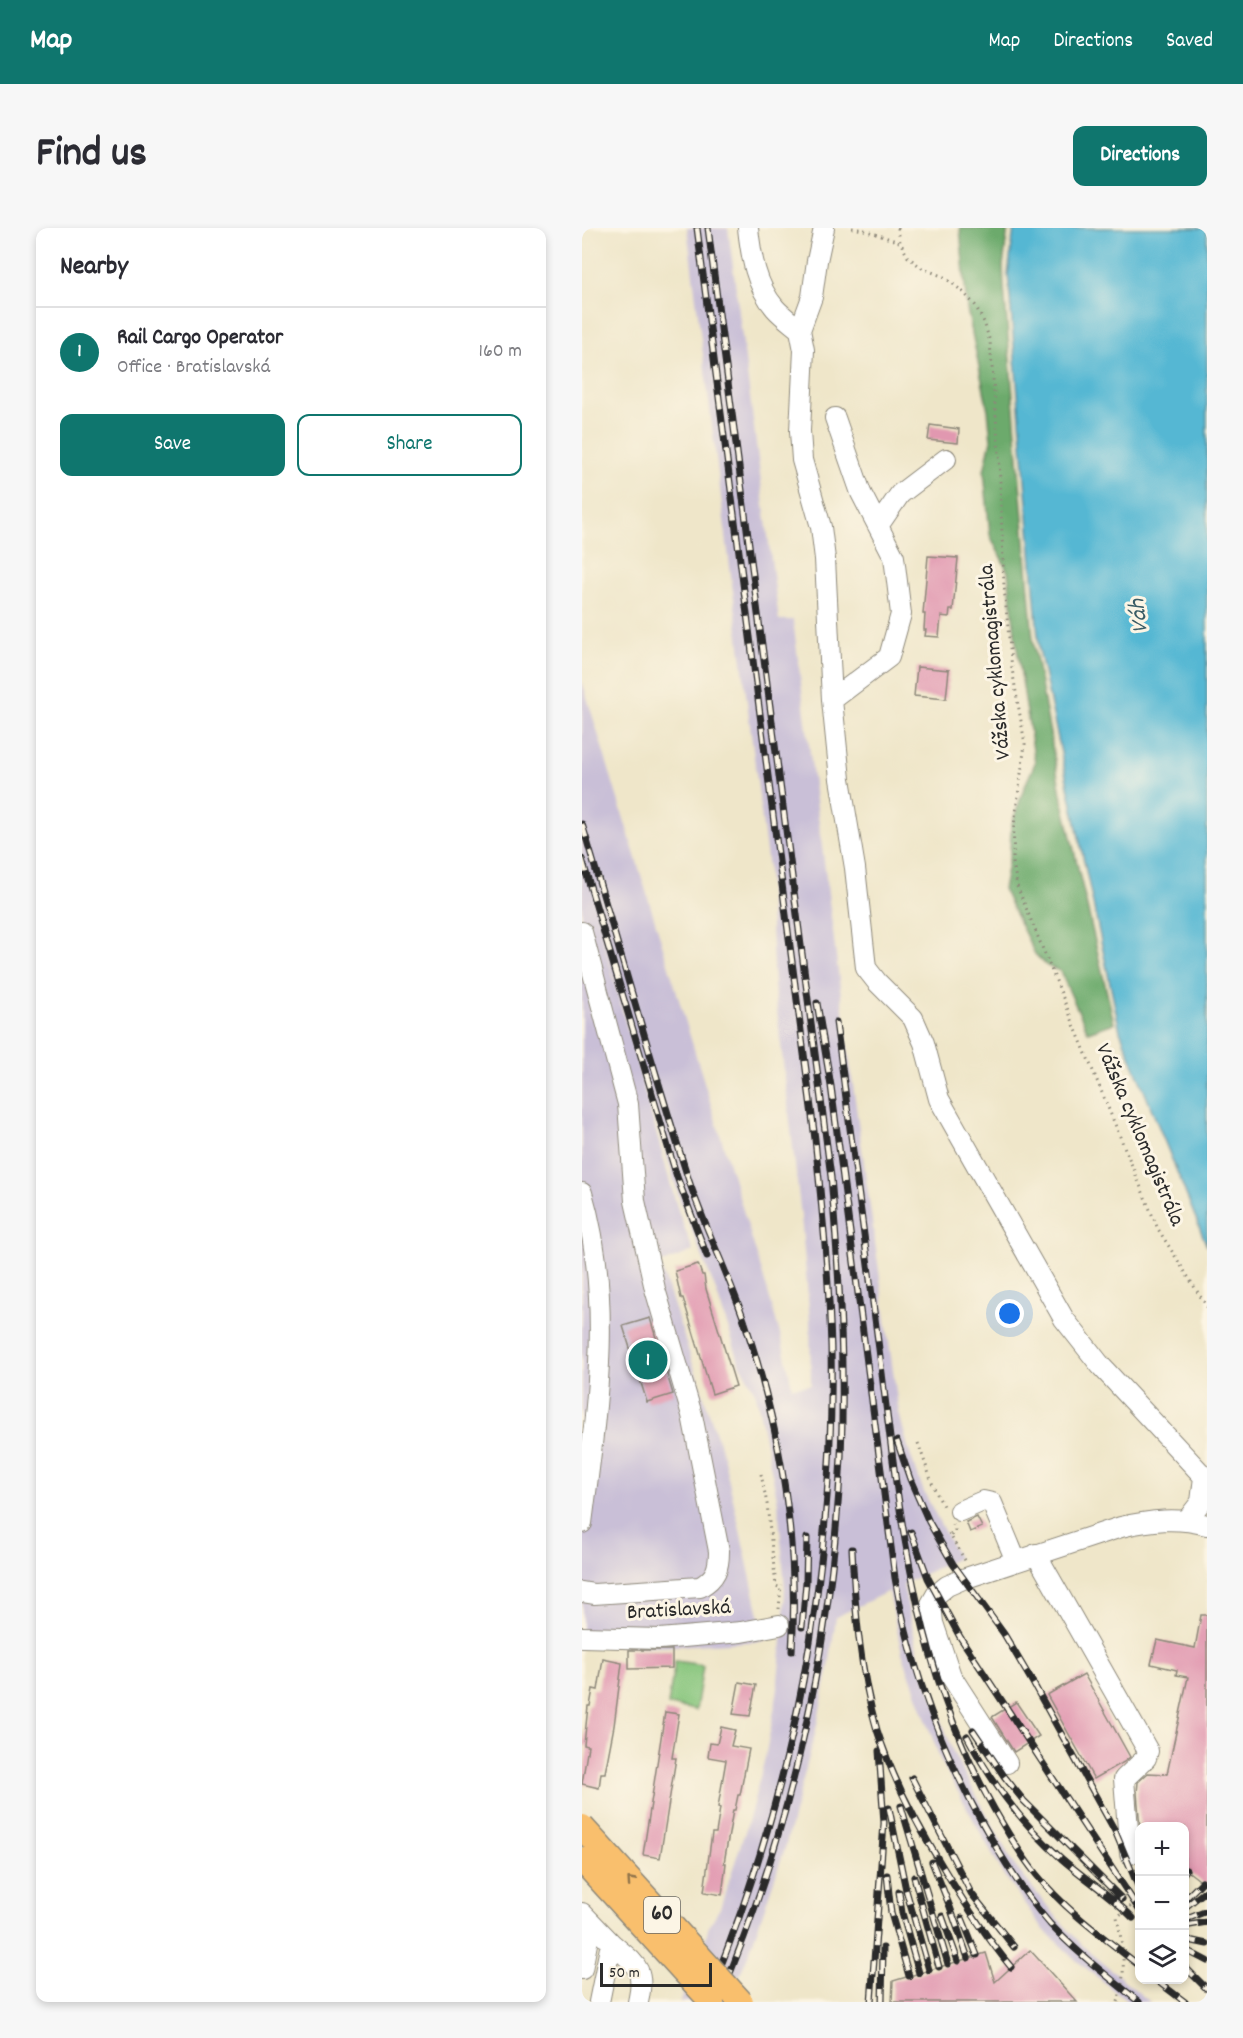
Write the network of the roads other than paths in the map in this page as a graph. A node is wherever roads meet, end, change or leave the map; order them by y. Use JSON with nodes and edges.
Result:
{"nodes":[{"id":1,"x":748,"y":228,"type":"edge"},
{"id":2,"x":824,"y":228,"type":"edge"},
{"id":3,"x":800,"y":330,"type":"junction"},
{"id":4,"x":835,"y":418,"type":"dead end"},
{"id":5,"x":946,"y":459,"type":"dead end"},
{"id":6,"x":878,"y":526,"type":"junction"},
{"id":7,"x":832,"y":700,"type":"junction"},
{"id":8,"x":582,"y":932,"type":"edge"},
{"id":9,"x":582,"y":1193,"type":"edge"},
{"id":10,"x":1205,"y":1479,"type":"edge"},
{"id":11,"x":960,"y":1511,"type":"dead end"},
{"id":12,"x":1187,"y":1520,"type":"junction"},
{"id":13,"x":582,"y":1523,"type":"edge"},
{"id":14,"x":1207,"y":1525,"type":"edge"},
{"id":15,"x":1036,"y":1554,"type":"junction"},
{"id":16,"x":1016,"y":1561,"type":"junction"},
{"id":17,"x":582,"y":1592,"type":"edge"},
{"id":18,"x":779,"y":1625,"type":"road end"},
{"id":19,"x":582,"y":1637,"type":"edge"},
{"id":20,"x":1007,"y":1763,"type":"dead end"},
{"id":21,"x":582,"y":1827,"type":"edge"},
{"id":22,"x":1130,"y":1854,"type":"dead end"},
{"id":23,"x":582,"y":1860,"type":"edge"},
{"id":24,"x":587,"y":1918,"type":"edge"},
{"id":25,"x":611,"y":1943,"type":"junction"},
{"id":26,"x":582,"y":1969,"type":"edge"},
{"id":27,"x":599,"y":2002,"type":"edge"},
{"id":28,"x":638,"y":2002,"type":"edge"},
{"id":29,"x":712,"y":2002,"type":"edge"},
{"id":30,"x":741,"y":2002,"type":"edge"}],
"edges":[{"from":1,"to":3,"type":"street"},
{"from":2,"to":3,"type":"street"},
{"from":3,"to":7,"type":"street"},
{"from":4,"to":6,"type":"street"},
{"from":5,"to":6,"type":"street"},
{"from":6,"to":7,"type":"street"},
{"from":7,"to":10,"type":"street"},
{"from":8,"to":17,"type":"street"},
{"from":9,"to":13,"type":"street"},
{"from":10,"to":12,"type":"street"},
{"from":11,"to":16,"type":"street"},
{"from":12,"to":14,"type":"street"},
{"from":12,"to":15,"type":"street"},
{"from":15,"to":16,"type":"street"},
{"from":15,"to":22,"type":"street"},
{"from":16,"to":20,"type":"street"},
{"from":18,"to":19,"type":"street","name":"Bratislavská"},
{"from":30,"to":21,"type":"main road","number":"60","one_way":true,"bridge":true},
{"from":23,"to":29,"type":"main road","number":"60","bridge":true},
{"from":24,"to":25,"type":"street"},
{"from":24,"to":26,"type":"street"},
{"from":25,"to":27,"type":"street"},
{"from":25,"to":28,"type":"street"}]}
